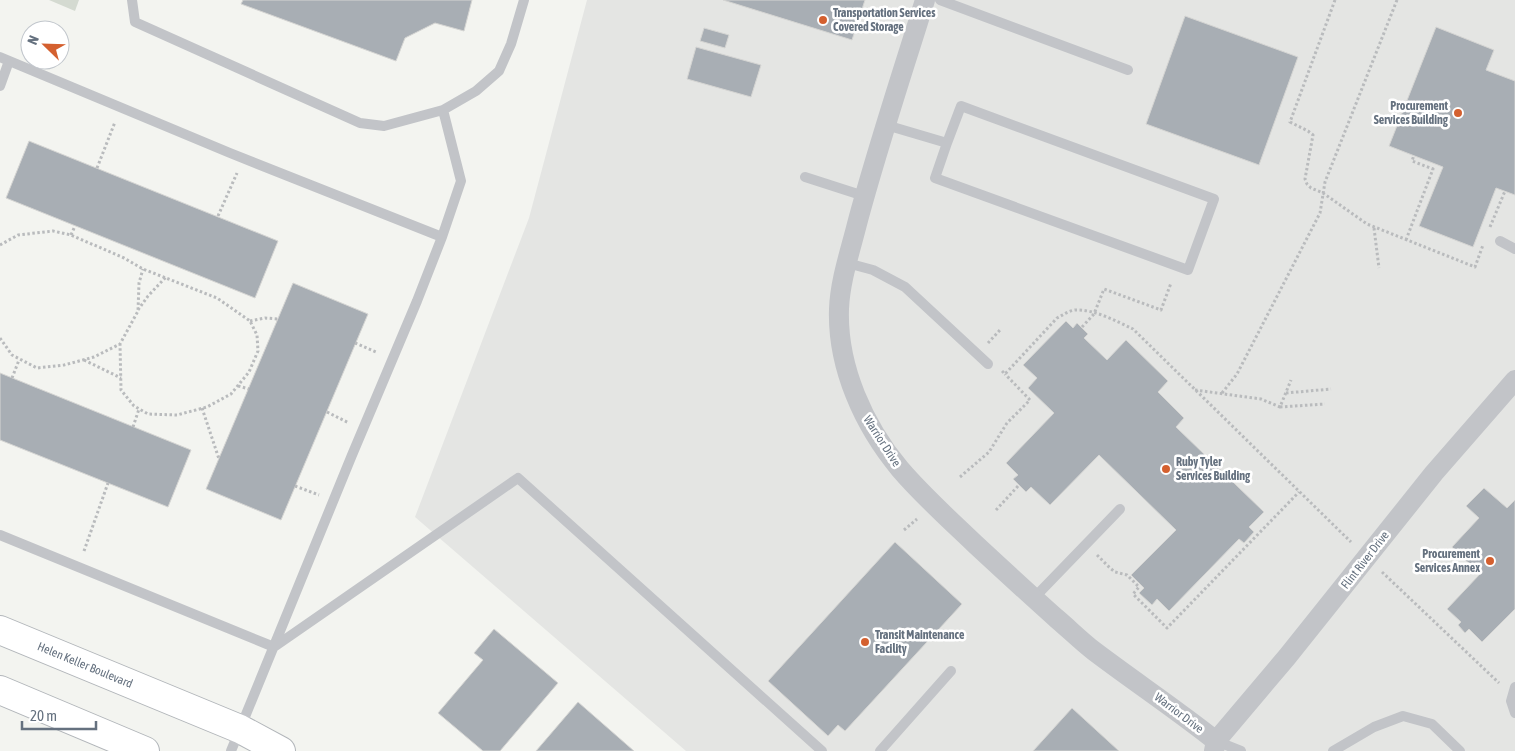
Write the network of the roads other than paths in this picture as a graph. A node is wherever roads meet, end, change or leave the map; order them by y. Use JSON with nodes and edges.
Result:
{"nodes":[{"id":1,"x":132,"y":0,"type":"edge"},
{"id":2,"x":524,"y":0,"type":"edge"},
{"id":3,"x":925,"y":0,"type":"edge"},
{"id":4,"x":940,"y":0,"type":"edge"},
{"id":5,"x":5,"y":60,"type":"edge"},
{"id":6,"x":1128,"y":70,"type":"dead end"},
{"id":7,"x":0,"y":86,"type":"edge"},
{"id":8,"x":443,"y":110,"type":"junction"},
{"id":9,"x":886,"y":125,"type":"junction"},
{"id":10,"x":948,"y":143,"type":"junction"},
{"id":11,"x":805,"y":177,"type":"dead end"},
{"id":12,"x":864,"y":196,"type":"junction"},
{"id":13,"x":442,"y":237,"type":"junction"},
{"id":14,"x":1500,"y":241,"type":"dead end"},
{"id":15,"x":1515,"y":249,"type":"edge"},
{"id":16,"x":847,"y":263,"type":"junction"},
{"id":17,"x":988,"y":364,"type":"road end"},
{"id":18,"x":1515,"y":380,"type":"edge"},
{"id":19,"x":1120,"y":509,"type":"dead end"},
{"id":20,"x":0,"y":535,"type":"edge"},
{"id":21,"x":1034,"y":598,"type":"junction"},
{"id":22,"x":0,"y":630,"type":"edge"},
{"id":23,"x":274,"y":647,"type":"junction"},
{"id":24,"x":951,"y":671,"type":"dead end"},
{"id":25,"x":1515,"y":687,"type":"edge"},
{"id":26,"x":0,"y":690,"type":"edge"},
{"id":27,"x":1515,"y":713,"type":"edge"},
{"id":28,"x":236,"y":740,"type":"edge"},
{"id":29,"x":1215,"y":746,"type":"edge"},
{"id":30,"x":145,"y":751,"type":"edge"},
{"id":31,"x":281,"y":751,"type":"edge"},
{"id":32,"x":822,"y":751,"type":"edge"},
{"id":33,"x":880,"y":751,"type":"edge"},
{"id":34,"x":1241,"y":751,"type":"edge"},
{"id":35,"x":1333,"y":751,"type":"edge"},
{"id":36,"x":1460,"y":751,"type":"edge"}],
"edges":[{"from":1,"to":8,"type":"lane"},
{"from":2,"to":8,"type":"lane"},
{"from":3,"to":9,"type":"street","name":"Warrior Drive"},
{"from":4,"to":6,"type":"lane"},
{"from":5,"to":7,"type":"lane"},
{"from":5,"to":13,"type":"lane"},
{"from":8,"to":13,"type":"lane"},
{"from":9,"to":10,"type":"lane"},
{"from":9,"to":12,"type":"street","name":"Warrior Drive"},
{"from":10,"to":10,"type":"lane"},
{"from":11,"to":12,"type":"lane"},
{"from":12,"to":16,"type":"street","name":"Warrior Drive"},
{"from":13,"to":23,"type":"lane"},
{"from":14,"to":15,"type":"lane"},
{"from":16,"to":17,"type":"lane"},
{"from":16,"to":21,"type":"street","name":"Warrior Drive"},
{"from":18,"to":29,"type":"street","name":"Flint River Drive"},
{"from":19,"to":21,"type":"lane"},
{"from":20,"to":23,"type":"lane"},
{"from":21,"to":29,"type":"street","name":"Warrior Drive"},
{"from":22,"to":28,"type":"street","name":"Helen Keller Boulevard"},
{"from":23,"to":28,"type":"lane"},
{"from":23,"to":32,"type":"lane"},
{"from":24,"to":33,"type":"lane"},
{"from":25,"to":27,"type":"lane"},
{"from":26,"to":30,"type":"street"},
{"from":28,"to":31,"type":"street","name":"Helen Keller Boulevard"},
{"from":29,"to":34,"type":"lane"},
{"from":35,"to":36,"type":"lane"}]}
